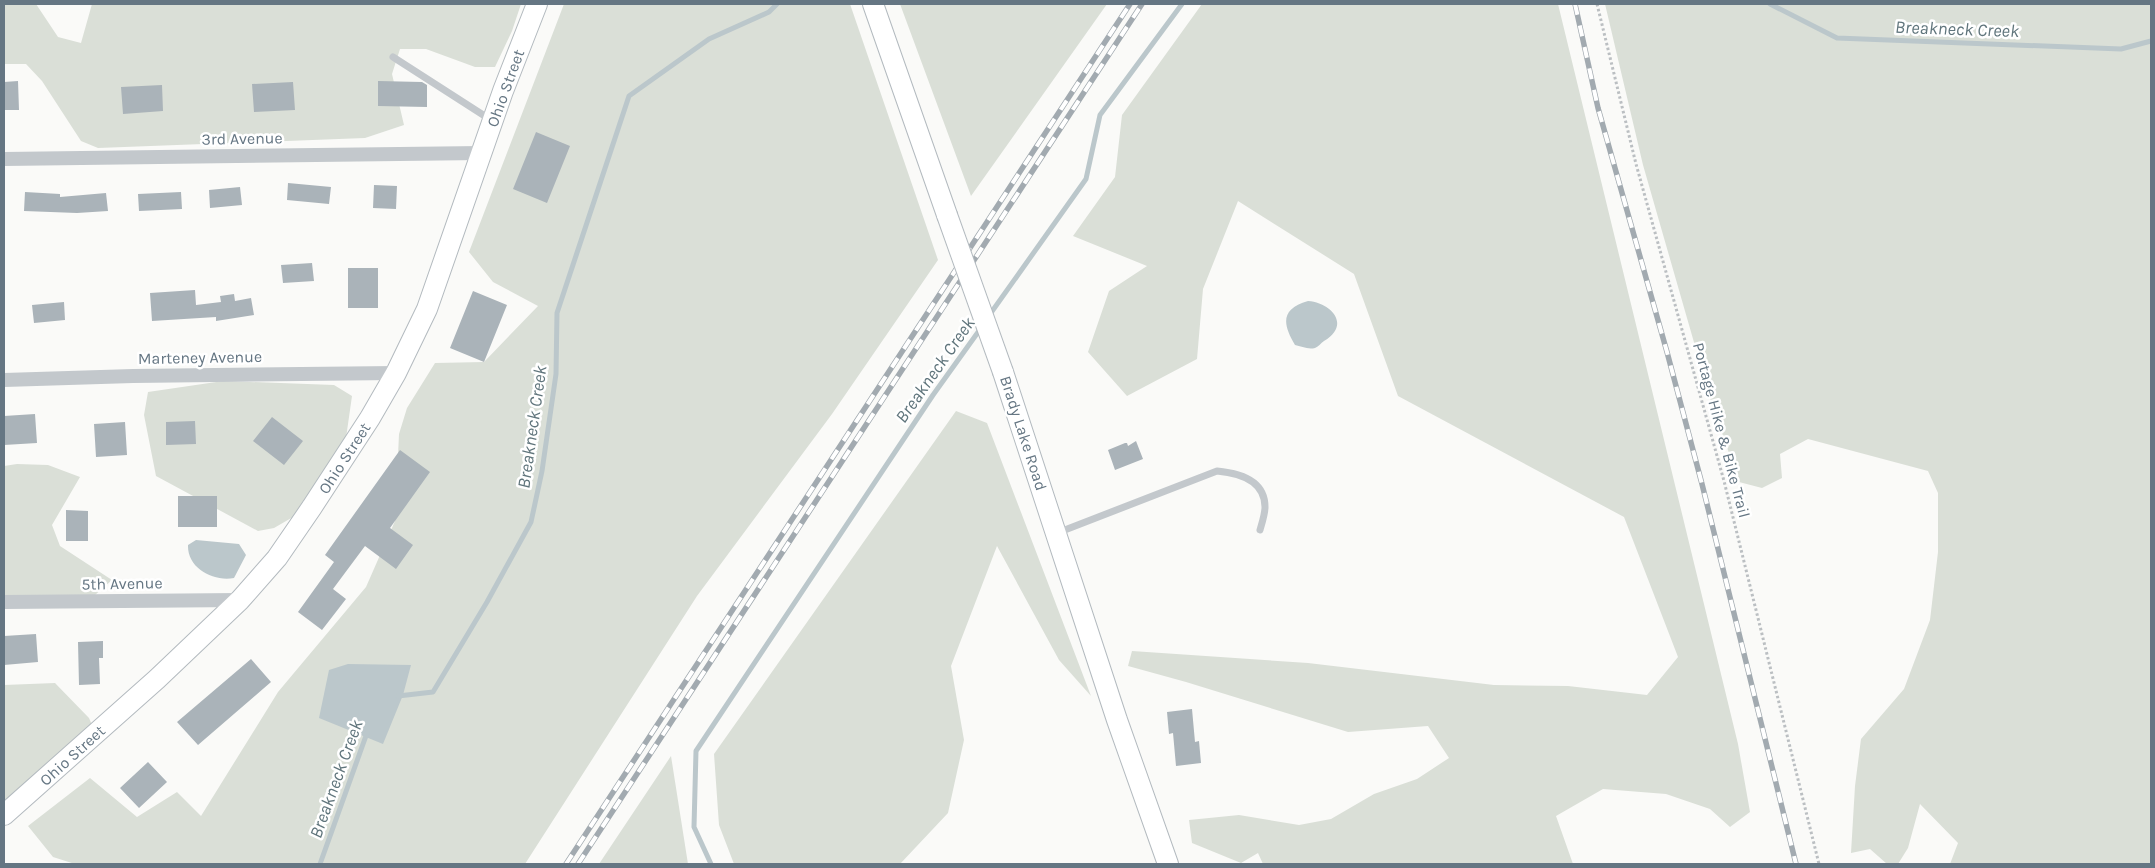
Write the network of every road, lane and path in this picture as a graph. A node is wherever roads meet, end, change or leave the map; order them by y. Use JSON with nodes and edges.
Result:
{"nodes":[{"id":1,"x":537,"y":4,"type":"edge"},
{"id":2,"x":873,"y":4,"type":"edge"},
{"id":3,"x":1597,"y":4,"type":"edge"},
{"id":4,"x":393,"y":57,"type":"dead end"},
{"id":5,"x":493,"y":122,"type":"junction"},
{"id":6,"x":482,"y":153,"type":"junction"},
{"id":7,"x":4,"y":159,"type":"edge"},
{"id":8,"x":396,"y":373,"type":"junction"},
{"id":9,"x":4,"y":380,"type":"edge"},
{"id":10,"x":1260,"y":530,"type":"dead end"},
{"id":11,"x":1057,"y":533,"type":"junction"},
{"id":12,"x":240,"y":600,"type":"junction"},
{"id":13,"x":4,"y":602,"type":"edge"},
{"id":14,"x":4,"y":815,"type":"edge"},
{"id":15,"x":1162,"y":860,"type":"edge"},
{"id":16,"x":1819,"y":864,"type":"edge"}],
"edges":[{"from":1,"to":5,"type":"street","name":"Ohio Street"},
{"from":2,"to":11,"type":"street","name":"Brady Lake Road","bridge":true},
{"from":3,"to":16,"type":"path","name":"Portage Hike & Bike Trail"},
{"from":4,"to":5,"type":"lane"},
{"from":5,"to":6,"type":"street","name":"Ohio Street"},
{"from":6,"to":7,"type":"street","name":"3rd Avenue"},
{"from":6,"to":8,"type":"street","name":"Ohio Street"},
{"from":8,"to":9,"type":"street","name":"Marteney Avenue"},
{"from":8,"to":12,"type":"street","name":"Ohio Street"},
{"from":10,"to":11,"type":"lane"},
{"from":11,"to":15,"type":"street","name":"Brady Lake Road"},
{"from":12,"to":13,"type":"street","name":"5th Avenue"},
{"from":12,"to":14,"type":"street","name":"Ohio Street"}]}
